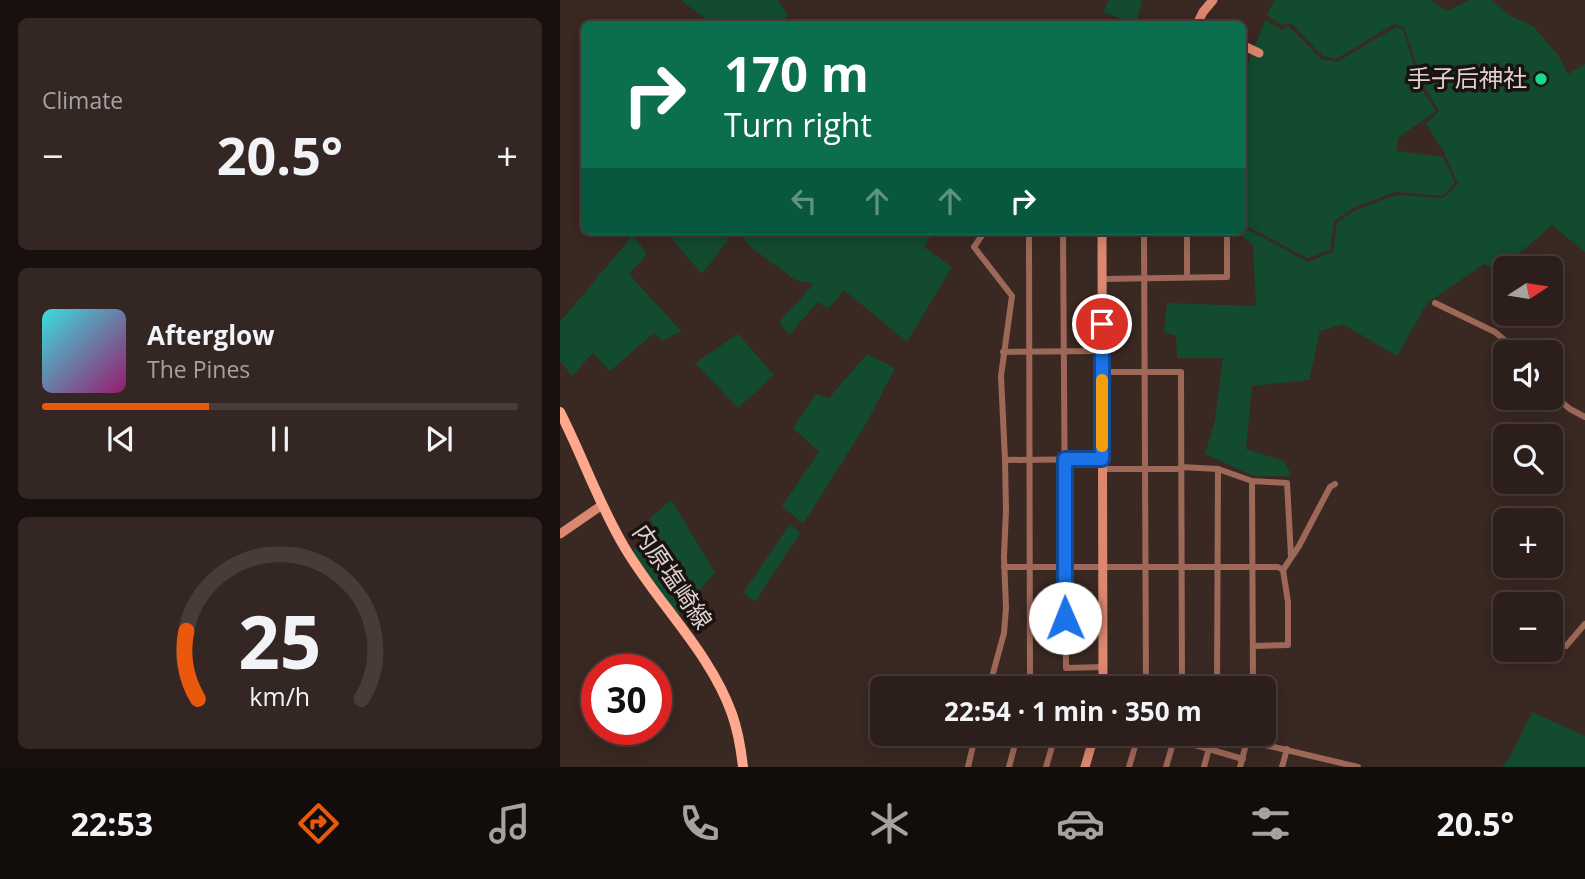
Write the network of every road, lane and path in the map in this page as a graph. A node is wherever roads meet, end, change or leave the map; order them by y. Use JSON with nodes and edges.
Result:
{"nodes":[{"id":1,"x":1213,"y":0,"type":"edge"},
{"id":2,"x":1202,"y":21,"type":"edge"},
{"id":3,"x":1246,"y":47,"type":"edge"},
{"id":4,"x":1259,"y":53,"type":"dead end"},
{"id":5,"x":982,"y":235,"type":"edge"},
{"id":6,"x":1029,"y":235,"type":"edge"},
{"id":7,"x":1063,"y":235,"type":"edge"},
{"id":8,"x":1102,"y":235,"type":"edge"},
{"id":9,"x":1144,"y":235,"type":"edge"},
{"id":10,"x":1187,"y":235,"type":"edge"},
{"id":11,"x":1227,"y":235,"type":"edge"},
{"id":12,"x":1187,"y":277,"type":"junction"},
{"id":13,"x":1144,"y":278,"type":"junction"},
{"id":14,"x":1102,"y":279,"type":"junction"},
{"id":15,"x":1435,"y":303,"type":"dead end"},
{"id":16,"x":1505,"y":340,"type":"edge"},
{"id":17,"x":1029,"y":351,"type":"junction"},
{"id":18,"x":1102,"y":351,"type":"junction"},
{"id":19,"x":1003,"y":352,"type":"junction"},
{"id":20,"x":1064,"y":352,"type":"junction"},
{"id":21,"x":1102,"y":372,"type":"junction"},
{"id":22,"x":1144,"y":372,"type":"junction"},
{"id":23,"x":1563,"y":403,"type":"edge"},
{"id":24,"x":560,"y":412,"type":"edge"},
{"id":25,"x":1585,"y":417,"type":"edge"},
{"id":26,"x":1029,"y":459,"type":"junction"},
{"id":27,"x":1065,"y":459,"type":"junction"},
{"id":28,"x":1102,"y":459,"type":"junction"},
{"id":29,"x":1005,"y":460,"type":"junction"},
{"id":30,"x":1181,"y":468,"type":"junction"},
{"id":31,"x":1218,"y":468,"type":"junction"},
{"id":32,"x":1145,"y":469,"type":"junction"},
{"id":33,"x":1102,"y":470,"type":"junction"},
{"id":34,"x":1252,"y":481,"type":"junction"},
{"id":35,"x":1335,"y":484,"type":"dead end"},
{"id":36,"x":601,"y":505,"type":"junction"},
{"id":37,"x":560,"y":534,"type":"edge"},
{"id":38,"x":1291,"y":556,"type":"junction"},
{"id":39,"x":1103,"y":567,"type":"junction"},
{"id":40,"x":1145,"y":567,"type":"junction"},
{"id":41,"x":1181,"y":567,"type":"junction"},
{"id":42,"x":1217,"y":567,"type":"junction"},
{"id":43,"x":1252,"y":567,"type":"junction"},
{"id":44,"x":1004,"y":568,"type":"junction"},
{"id":45,"x":1029,"y":568,"type":"junction"},
{"id":46,"x":1065,"y":568,"type":"junction"},
{"id":47,"x":1283,"y":570,"type":"junction"},
{"id":48,"x":1585,"y":624,"type":"edge"},
{"id":49,"x":1253,"y":646,"type":"junction"},
{"id":50,"x":1566,"y":646,"type":"dead end"},
{"id":51,"x":1103,"y":667,"type":"junction"},
{"id":52,"x":994,"y":676,"type":"edge"},
{"id":53,"x":1030,"y":676,"type":"edge"},
{"id":54,"x":1103,"y":676,"type":"edge"},
{"id":55,"x":1146,"y":676,"type":"edge"},
{"id":56,"x":1181,"y":676,"type":"edge"},
{"id":57,"x":1217,"y":676,"type":"edge"},
{"id":58,"x":1253,"y":676,"type":"edge"},
{"id":59,"x":973,"y":746,"type":"edge"},
{"id":60,"x":1015,"y":746,"type":"edge"},
{"id":61,"x":1052,"y":746,"type":"edge"},
{"id":62,"x":1091,"y":746,"type":"edge"},
{"id":63,"x":1135,"y":746,"type":"edge"},
{"id":64,"x":1172,"y":746,"type":"edge"},
{"id":65,"x":1201,"y":746,"type":"edge"},
{"id":66,"x":1210,"y":746,"type":"edge"},
{"id":67,"x":1247,"y":746,"type":"edge"},
{"id":68,"x":1270,"y":746,"type":"edge"},
{"id":69,"x":1209,"y":749,"type":"junction"},
{"id":70,"x":1287,"y":750,"type":"junction"},
{"id":71,"x":1243,"y":759,"type":"junction"},
{"id":72,"x":1323,"y":759,"type":"junction"},
{"id":73,"x":743,"y":767,"type":"edge"},
{"id":74,"x":968,"y":767,"type":"edge"},
{"id":75,"x":1009,"y":767,"type":"edge"},
{"id":76,"x":1046,"y":767,"type":"edge"},
{"id":77,"x":1085,"y":767,"type":"edge"},
{"id":78,"x":1129,"y":767,"type":"edge"},
{"id":79,"x":1166,"y":767,"type":"edge"},
{"id":80,"x":1203,"y":767,"type":"edge"},
{"id":81,"x":1240,"y":767,"type":"edge"},
{"id":82,"x":1282,"y":767,"type":"edge"},
{"id":83,"x":1321,"y":767,"type":"edge"},
{"id":84,"x":1358,"y":767,"type":"edge"}],
"edges":[{"from":1,"to":2,"type":"street"},
{"from":3,"to":4,"type":"street"},
{"from":5,"to":19,"type":"street"},
{"from":6,"to":17,"type":"street"},
{"from":7,"to":20,"type":"street"},
{"from":8,"to":14,"type":"street"},
{"from":9,"to":13,"type":"street"},
{"from":10,"to":12,"type":"street"},
{"from":11,"to":12,"type":"street"},
{"from":12,"to":13,"type":"street"},
{"from":13,"to":14,"type":"street"},
{"from":13,"to":22,"type":"street"},
{"from":14,"to":18,"type":"street"},
{"from":15,"to":16,"type":"street"},
{"from":17,"to":19,"type":"street"},
{"from":17,"to":20,"type":"street"},
{"from":17,"to":26,"type":"street"},
{"from":18,"to":20,"type":"street"},
{"from":18,"to":21,"type":"street"},
{"from":19,"to":29,"type":"street"},
{"from":20,"to":27,"type":"street"},
{"from":21,"to":22,"type":"street"},
{"from":21,"to":28,"type":"street"},
{"from":22,"to":30,"type":"street"},
{"from":22,"to":32,"type":"street"},
{"from":23,"to":25,"type":"street"},
{"from":24,"to":36,"type":"main road","name":"内原塩崎線"},
{"from":26,"to":27,"type":"street"},
{"from":26,"to":29,"type":"street"},
{"from":26,"to":45,"type":"street"},
{"from":27,"to":28,"type":"street"},
{"from":27,"to":46,"type":"street"},
{"from":28,"to":33,"type":"street"},
{"from":29,"to":44,"type":"street"},
{"from":30,"to":31,"type":"street"},
{"from":30,"to":32,"type":"street"},
{"from":30,"to":41,"type":"street"},
{"from":31,"to":34,"type":"street"},
{"from":31,"to":42,"type":"street"},
{"from":32,"to":33,"type":"street"},
{"from":32,"to":40,"type":"street"},
{"from":33,"to":39,"type":"street"},
{"from":34,"to":38,"type":"street"},
{"from":34,"to":43,"type":"street"},
{"from":35,"to":38,"type":"street"},
{"from":36,"to":37,"type":"street"},
{"from":36,"to":73,"type":"main road","name":"内原塩崎線"},
{"from":38,"to":47,"type":"street"},
{"from":39,"to":40,"type":"street"},
{"from":39,"to":46,"type":"street"},
{"from":39,"to":51,"type":"street"},
{"from":40,"to":41,"type":"street"},
{"from":40,"to":55,"type":"street"},
{"from":41,"to":42,"type":"street"},
{"from":41,"to":56,"type":"street"},
{"from":42,"to":43,"type":"street"},
{"from":42,"to":57,"type":"street"},
{"from":43,"to":47,"type":"street"},
{"from":43,"to":49,"type":"street"},
{"from":44,"to":45,"type":"street"},
{"from":44,"to":52,"type":"street"},
{"from":45,"to":46,"type":"street"},
{"from":45,"to":53,"type":"street"},
{"from":46,"to":51,"type":"street"},
{"from":47,"to":49,"type":"street"},
{"from":48,"to":50,"type":"street"},
{"from":49,"to":58,"type":"street"},
{"from":51,"to":54,"type":"street"},
{"from":59,"to":74,"type":"street"},
{"from":60,"to":75,"type":"street"},
{"from":61,"to":76,"type":"street"},
{"from":62,"to":77,"type":"street"},
{"from":63,"to":78,"type":"street"},
{"from":64,"to":79,"type":"street"},
{"from":65,"to":69,"type":"street"},
{"from":66,"to":69,"type":"street"},
{"from":67,"to":71,"type":"street"},
{"from":68,"to":70,"type":"street"},
{"from":69,"to":71,"type":"street"},
{"from":69,"to":80,"type":"street"},
{"from":70,"to":72,"type":"street"},
{"from":70,"to":82,"type":"street"},
{"from":71,"to":81,"type":"street"},
{"from":72,"to":83,"type":"street"},
{"from":72,"to":84,"type":"street"}]}
